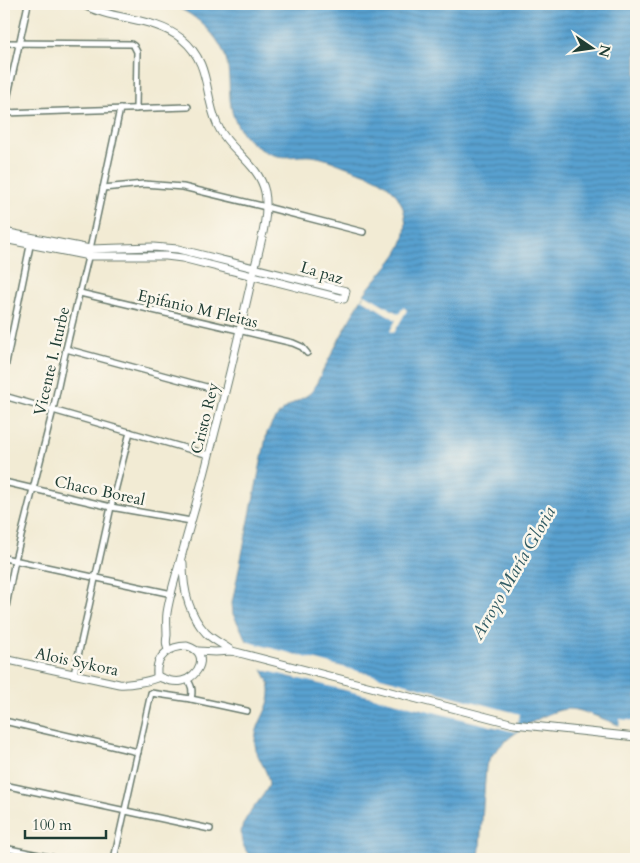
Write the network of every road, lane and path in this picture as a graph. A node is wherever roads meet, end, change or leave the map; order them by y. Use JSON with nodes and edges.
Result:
{"nodes":[{"id":1,"x":28,"y":4,"type":"edge"},
{"id":2,"x":82,"y":4,"type":"edge"},
{"id":3,"x":20,"y":42,"type":"junction"},
{"id":4,"x":4,"y":43,"type":"edge"},
{"id":5,"x":188,"y":107,"type":"dead end"},
{"id":6,"x":120,"y":109,"type":"junction"},
{"id":7,"x":136,"y":109,"type":"junction"},
{"id":8,"x":4,"y":113,"type":"edge"},
{"id":9,"x":103,"y":188,"type":"junction"},
{"id":10,"x":266,"y":207,"type":"junction"},
{"id":11,"x":4,"y":232,"type":"edge"},
{"id":12,"x":363,"y":232,"type":"dead end"},
{"id":13,"x":4,"y":239,"type":"edge"},
{"id":14,"x":31,"y":241,"type":"junction"},
{"id":15,"x":90,"y":253,"type":"junction"},
{"id":16,"x":253,"y":272,"type":"junction"},
{"id":17,"x":80,"y":293,"type":"junction"},
{"id":18,"x":240,"y":330,"type":"junction"},
{"id":19,"x":66,"y":349,"type":"junction"},
{"id":20,"x":307,"y":353,"type":"dead end"},
{"id":21,"x":4,"y":373,"type":"edge"},
{"id":22,"x":225,"y":392,"type":"junction"},
{"id":23,"x":4,"y":396,"type":"edge"},
{"id":24,"x":54,"y":410,"type":"junction"},
{"id":25,"x":130,"y":432,"type":"junction"},
{"id":26,"x":209,"y":455,"type":"junction"},
{"id":27,"x":4,"y":482,"type":"edge"},
{"id":28,"x":33,"y":488,"type":"junction"},
{"id":29,"x":111,"y":507,"type":"junction"},
{"id":30,"x":191,"y":521,"type":"junction"},
{"id":31,"x":183,"y":551,"type":"junction"},
{"id":32,"x":4,"y":558,"type":"edge"},
{"id":33,"x":16,"y":560,"type":"junction"},
{"id":34,"x":95,"y":578,"type":"junction"},
{"id":35,"x":172,"y":594,"type":"junction"},
{"id":36,"x":4,"y":617,"type":"edge"},
{"id":37,"x":167,"y":635,"type":"junction"},
{"id":38,"x":179,"y":646,"type":"junction"},
{"id":39,"x":168,"y":650,"type":"junction"},
{"id":40,"x":198,"y":651,"type":"junction"},
{"id":41,"x":232,"y":651,"type":"junction"},
{"id":42,"x":215,"y":652,"type":"junction"},
{"id":43,"x":4,"y":659,"type":"edge"},
{"id":44,"x":201,"y":663,"type":"junction"},
{"id":45,"x":74,"y":674,"type":"junction"},
{"id":46,"x":157,"y":675,"type":"junction"},
{"id":47,"x":187,"y":679,"type":"junction"},
{"id":48,"x":191,"y":699,"type":"junction"},
{"id":49,"x":247,"y":711,"type":"dead end"},
{"id":50,"x":4,"y":722,"type":"edge"},
{"id":51,"x":636,"y":736,"type":"edge"},
{"id":52,"x":138,"y":752,"type":"junction"},
{"id":53,"x":4,"y":785,"type":"edge"},
{"id":54,"x":125,"y":812,"type":"junction"},
{"id":55,"x":210,"y":830,"type":"dead end"},
{"id":56,"x":4,"y":848,"type":"edge"},
{"id":57,"x":59,"y":859,"type":"edge"},
{"id":58,"x":114,"y":859,"type":"edge"}],
"edges":[{"from":1,"to":3,"type":"street"},
{"from":2,"to":10,"type":"street"},
{"from":3,"to":4,"type":"street"},
{"from":3,"to":7,"type":"street"},
{"from":3,"to":8,"type":"street"},
{"from":5,"to":7,"type":"street"},
{"from":6,"to":7,"type":"street"},
{"from":6,"to":8,"type":"street"},
{"from":6,"to":9,"type":"street","name":"Vicente I. Iturbe"},
{"from":9,"to":10,"type":"street"},
{"from":9,"to":15,"type":"street","name":"Vicente I. Iturbe"},
{"from":10,"to":12,"type":"street"},
{"from":10,"to":16,"type":"street","name":"Cristo Rey"},
{"from":11,"to":14,"type":"street","name":"La paz"},
{"from":13,"to":14,"type":"street","name":"La paz"},
{"from":14,"to":15,"type":"street","name":"La paz"},
{"from":14,"to":21,"type":"street"},
{"from":15,"to":16,"type":"street","name":"La paz"},
{"from":15,"to":17,"type":"street","name":"Vicente I. Iturbe"},
{"from":16,"to":16,"type":"street","name":"La paz"},
{"from":16,"to":18,"type":"street","name":"Cristo Rey"},
{"from":17,"to":18,"type":"street","name":"Epifanio M Fleitas"},
{"from":17,"to":19,"type":"street","name":"Vicente I. Iturbe"},
{"from":18,"to":20,"type":"street","name":"Epifanio M Fleitas"},
{"from":18,"to":22,"type":"street","name":"Cristo Rey"},
{"from":19,"to":22,"type":"street"},
{"from":19,"to":24,"type":"street","name":"Vicente I. Iturbe"},
{"from":22,"to":26,"type":"street","name":"Cristo Rey"},
{"from":23,"to":24,"type":"street"},
{"from":24,"to":25,"type":"street"},
{"from":24,"to":28,"type":"street","name":"Vicente I. Iturbe"},
{"from":25,"to":26,"type":"street"},
{"from":25,"to":29,"type":"street"},
{"from":26,"to":30,"type":"street","name":"Cristo Rey"},
{"from":27,"to":28,"type":"street","name":"Chaco Boreal"},
{"from":28,"to":29,"type":"street","name":"Chaco Boreal"},
{"from":28,"to":33,"type":"street","name":"Vicente I. Iturbe"},
{"from":29,"to":30,"type":"street","name":"Chaco Boreal"},
{"from":29,"to":34,"type":"street"},
{"from":30,"to":31,"type":"street","name":"Cristo Rey"},
{"from":31,"to":35,"type":"street","name":"Cristo Rey"},
{"from":31,"to":41,"type":"street"},
{"from":32,"to":33,"type":"street"},
{"from":33,"to":34,"type":"street"},
{"from":33,"to":36,"type":"street","name":"Vicente I. Iturbe"},
{"from":34,"to":35,"type":"street"},
{"from":34,"to":45,"type":"street"},
{"from":35,"to":37,"type":"street","name":"Cristo Rey"},
{"from":37,"to":38,"type":"street"},
{"from":37,"to":39,"type":"street","name":"Cristo Rey"},
{"from":38,"to":39,"type":"street"},
{"from":38,"to":40,"type":"street"},
{"from":39,"to":46,"type":"street"},
{"from":40,"to":42,"type":"street"},
{"from":40,"to":44,"type":"street"},
{"from":41,"to":42,"type":"street"},
{"from":41,"to":51,"type":"street"},
{"from":42,"to":44,"type":"street"},
{"from":43,"to":45,"type":"street","name":"Alois Sykora"},
{"from":44,"to":47,"type":"street"},
{"from":45,"to":46,"type":"street","name":"Alois Sykora"},
{"from":46,"to":47,"type":"street"},
{"from":47,"to":48,"type":"street"},
{"from":48,"to":49,"type":"street"},
{"from":48,"to":52,"type":"street"},
{"from":50,"to":52,"type":"street"},
{"from":52,"to":54,"type":"street"},
{"from":53,"to":54,"type":"street"},
{"from":54,"to":55,"type":"street"},
{"from":54,"to":58,"type":"street"},
{"from":56,"to":57,"type":"street"}]}
